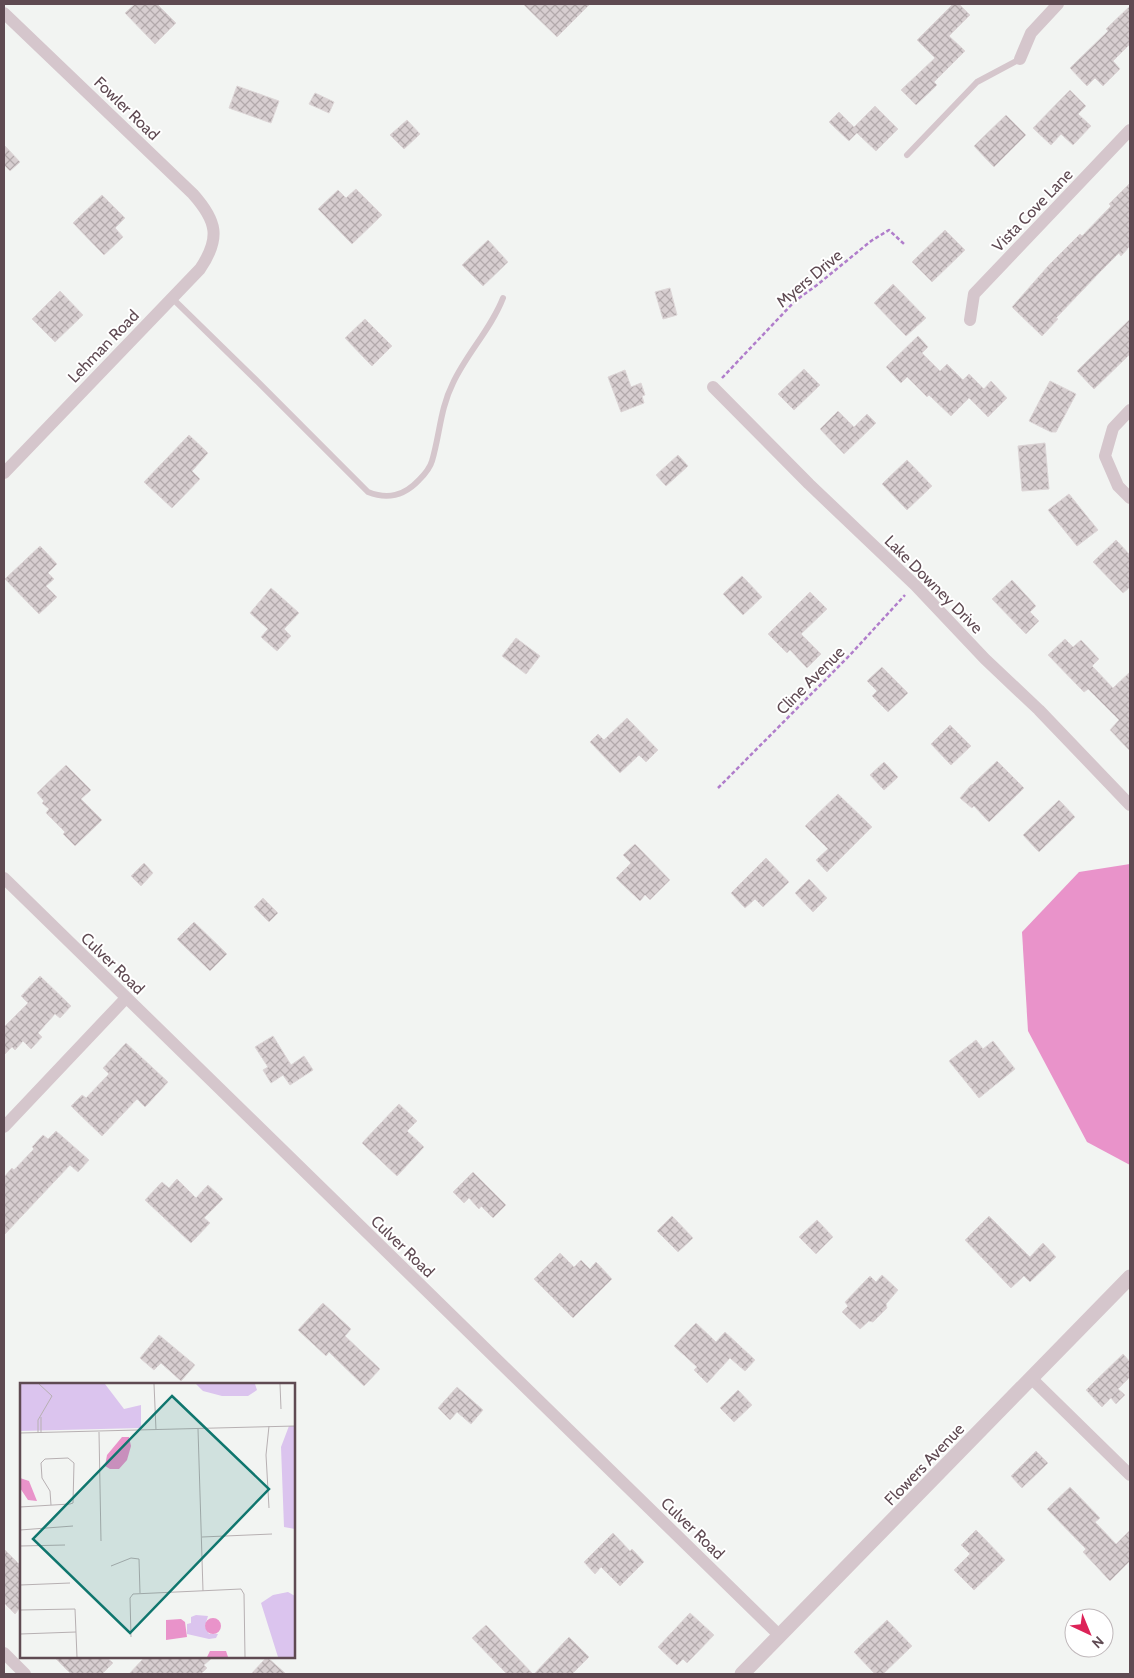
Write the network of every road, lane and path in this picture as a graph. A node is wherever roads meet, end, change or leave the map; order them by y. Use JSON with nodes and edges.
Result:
{"nodes":[{"id":1,"x":1058,"y":4,"type":"edge"},
{"id":2,"x":4,"y":13,"type":"edge"},
{"id":3,"x":1020,"y":59,"type":"joint"},
{"id":4,"x":1130,"y":130,"type":"edge"},
{"id":5,"x":907,"y":155,"type":"dead end"},
{"id":6,"x":214,"y":234,"type":"joint"},
{"id":7,"x":904,"y":244,"type":"dead end"},
{"id":8,"x":172,"y":298,"type":"junction"},
{"id":9,"x":503,"y":298,"type":"dead end"},
{"id":10,"x":970,"y":320,"type":"dead end"},
{"id":11,"x":714,"y":387,"type":"joint"},
{"id":12,"x":1130,"y":410,"type":"edge"},
{"id":13,"x":4,"y":473,"type":"edge"},
{"id":14,"x":1130,"y":498,"type":"edge"},
{"id":15,"x":915,"y":585,"type":"junction"},
{"id":16,"x":718,"y":788,"type":"dead end"},
{"id":17,"x":1130,"y":806,"type":"edge"},
{"id":18,"x":4,"y":878,"type":"edge"},
{"id":19,"x":126,"y":998,"type":"junction"},
{"id":20,"x":4,"y":1127,"type":"edge"},
{"id":21,"x":1130,"y":1277,"type":"edge"},
{"id":22,"x":1031,"y":1378,"type":"junction"},
{"id":23,"x":1130,"y":1476,"type":"edge"},
{"id":24,"x":780,"y":1636,"type":"junction"},
{"id":25,"x":4,"y":1653,"type":"edge"},
{"id":26,"x":25,"y":1674,"type":"edge"},
{"id":27,"x":742,"y":1674,"type":"edge"}],
"edges":[{"from":1,"to":3,"type":"street"},
{"from":2,"to":6,"type":"street","name":"Fowler Road"},
{"from":3,"to":5,"type":"lane"},
{"from":4,"to":10,"type":"street","name":"Vista Cove Lane"},
{"from":6,"to":8,"type":"street","name":"Lehman Road"},
{"from":7,"to":11,"type":"path","name":"Myers Drive"},
{"from":8,"to":9,"type":"lane"},
{"from":8,"to":13,"type":"street","name":"Lehman Road"},
{"from":11,"to":15,"type":"street","name":"Lake Downey Drive"},
{"from":12,"to":14,"type":"street"},
{"from":15,"to":16,"type":"path","name":"Cline Avenue"},
{"from":15,"to":17,"type":"street","name":"Lake Downey Drive"},
{"from":18,"to":19,"type":"street","name":"Culver Road"},
{"from":19,"to":20,"type":"street"},
{"from":19,"to":24,"type":"street","name":"Culver Road"},
{"from":21,"to":22,"type":"street","name":"Flowers Avenue"},
{"from":22,"to":23,"type":"street"},
{"from":22,"to":24,"type":"street","name":"Flowers Avenue"},
{"from":24,"to":27,"type":"street","name":"Flowers Avenue"},
{"from":25,"to":26,"type":"street"}]}
